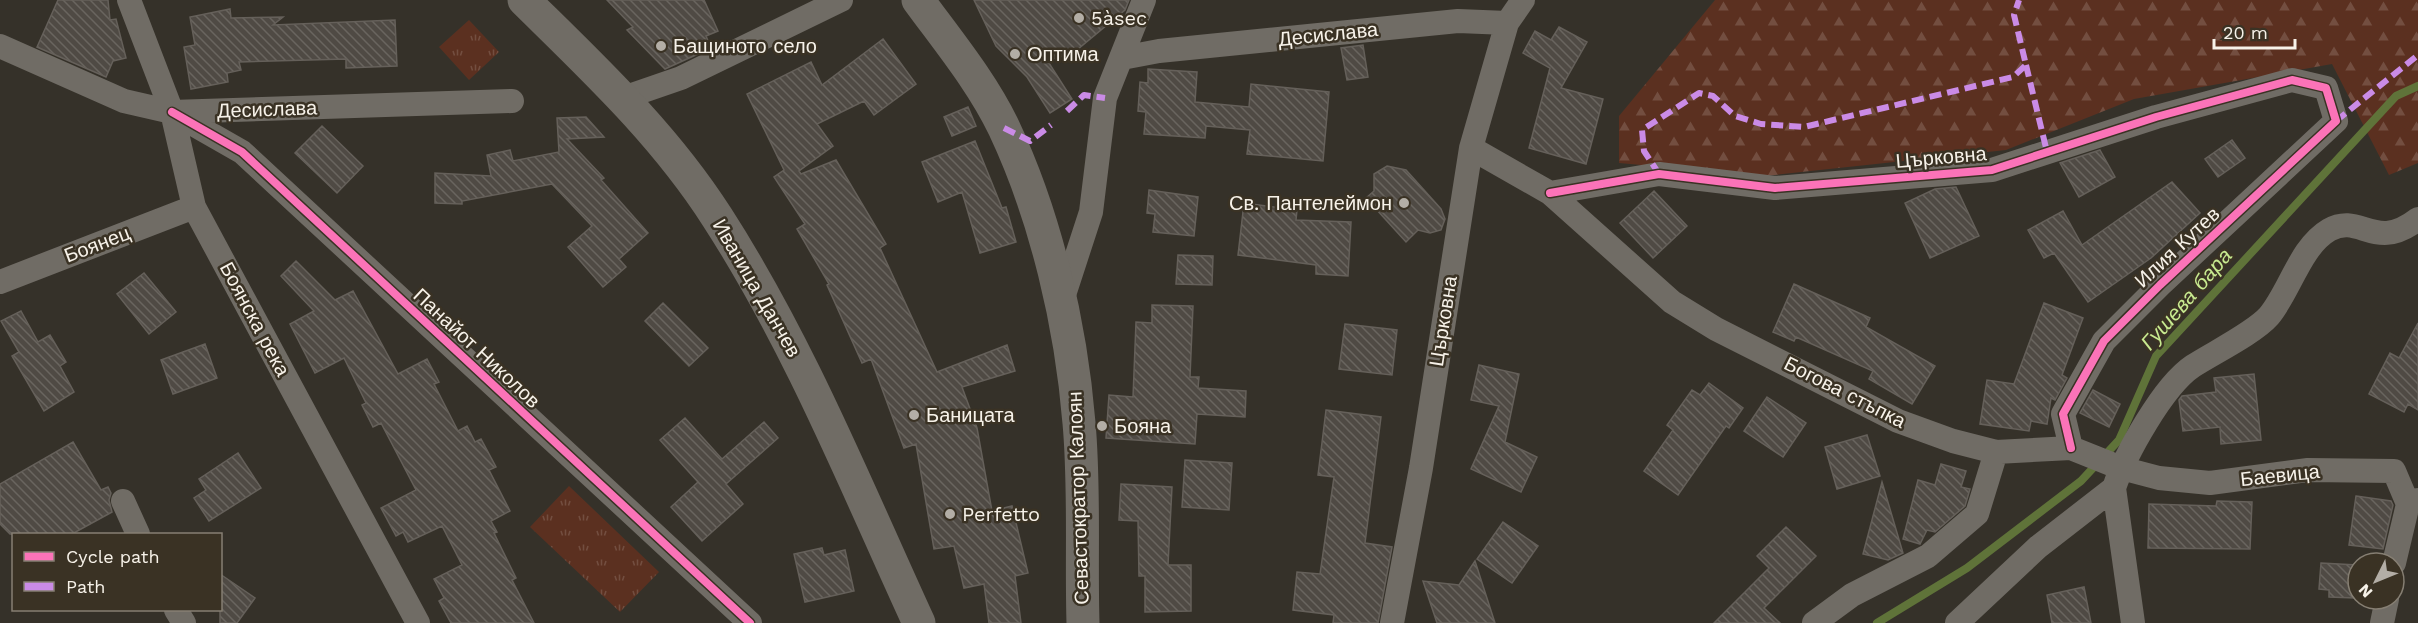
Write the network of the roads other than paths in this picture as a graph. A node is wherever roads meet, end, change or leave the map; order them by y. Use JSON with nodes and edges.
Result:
{"nodes":[{"id":1,"x":129,"y":0,"type":"edge"},
{"id":2,"x":524,"y":0,"type":"edge"},
{"id":3,"x":841,"y":0,"type":"edge"},
{"id":4,"x":918,"y":0,"type":"edge"},
{"id":5,"x":1144,"y":0,"type":"edge"},
{"id":6,"x":1523,"y":0,"type":"edge"},
{"id":7,"x":1507,"y":23,"type":"junction"},
{"id":8,"x":0,"y":46,"type":"edge"},
{"id":9,"x":1122,"y":58,"type":"junction"},
{"id":10,"x":2325,"y":88,"type":"joint"},
{"id":11,"x":623,"y":98,"type":"junction"},
{"id":12,"x":512,"y":101,"type":"dead end"},
{"id":13,"x":172,"y":112,"type":"junction"},
{"id":14,"x":1471,"y":148,"type":"junction"},
{"id":15,"x":1550,"y":193,"type":"junction"},
{"id":16,"x":194,"y":207,"type":"junction"},
{"id":17,"x":2418,"y":219,"type":"edge"},
{"id":18,"x":0,"y":282,"type":"edge"},
{"id":19,"x":1062,"y":301,"type":"junction"},
{"id":20,"x":2071,"y":448,"type":"junction"},
{"id":21,"x":1996,"y":452,"type":"junction"},
{"id":22,"x":2118,"y":478,"type":"junction"},
{"id":23,"x":123,"y":501,"type":"dead end"},
{"id":24,"x":2413,"y":502,"type":"edge"},
{"id":25,"x":138,"y":533,"type":"edge"},
{"id":26,"x":2398,"y":551,"type":"edge"},
{"id":27,"x":418,"y":623,"type":"edge"},
{"id":28,"x":750,"y":623,"type":"edge"},
{"id":29,"x":919,"y":623,"type":"edge"},
{"id":30,"x":1083,"y":623,"type":"edge"},
{"id":31,"x":1392,"y":623,"type":"edge"},
{"id":32,"x":1814,"y":623,"type":"edge"},
{"id":33,"x":1957,"y":623,"type":"edge"},
{"id":34,"x":2133,"y":623,"type":"edge"}],
"edges":[{"from":1,"to":13,"type":"street","name":"Боянска река"},
{"from":2,"to":11,"type":"main road","name":"Иваница Данчев"},
{"from":3,"to":11,"type":"street"},
{"from":4,"to":19,"type":"main road","name":"Севастократор Калоян"},
{"from":5,"to":9,"type":"street","name":"Севастократор Калоян"},
{"from":6,"to":7,"type":"street"},
{"from":7,"to":9,"type":"street","name":"Десислава"},
{"from":7,"to":14,"type":"street","name":"Църковна"},
{"from":8,"to":13,"type":"street","name":"Десислава"},
{"from":9,"to":19,"type":"street","name":"Севастократор Калоян"},
{"from":10,"to":15,"type":"street","name":"Църковна"},
{"from":10,"to":20,"type":"street","name":"Илия Кутев"},
{"from":11,"to":29,"type":"main road","name":"Иваница Данчев"},
{"from":12,"to":13,"type":"street","name":"Десислава"},
{"from":13,"to":16,"type":"street","name":"Боянска река"},
{"from":13,"to":28,"type":"street","name":"Панайот Николов"},
{"from":14,"to":15,"type":"street","name":"Богова стъпка"},
{"from":14,"to":31,"type":"street","name":"Църковна"},
{"from":15,"to":21,"type":"street","name":"Богова стъпка"},
{"from":16,"to":18,"type":"street","name":"Боянец"},
{"from":16,"to":27,"type":"street","name":"Боянска река"},
{"from":17,"to":22,"type":"street"},
{"from":19,"to":30,"type":"main road","name":"Севастократор Калоян"},
{"from":20,"to":21,"type":"street","name":"Богова стъпка"},
{"from":20,"to":22,"type":"street","name":"Богова стъпка"},
{"from":21,"to":32,"type":"street"},
{"from":22,"to":24,"type":"street","name":"Баевица"},
{"from":22,"to":33,"type":"street"},
{"from":22,"to":34,"type":"street"},
{"from":23,"to":25,"type":"street"},
{"from":24,"to":26,"type":"street"}]}
